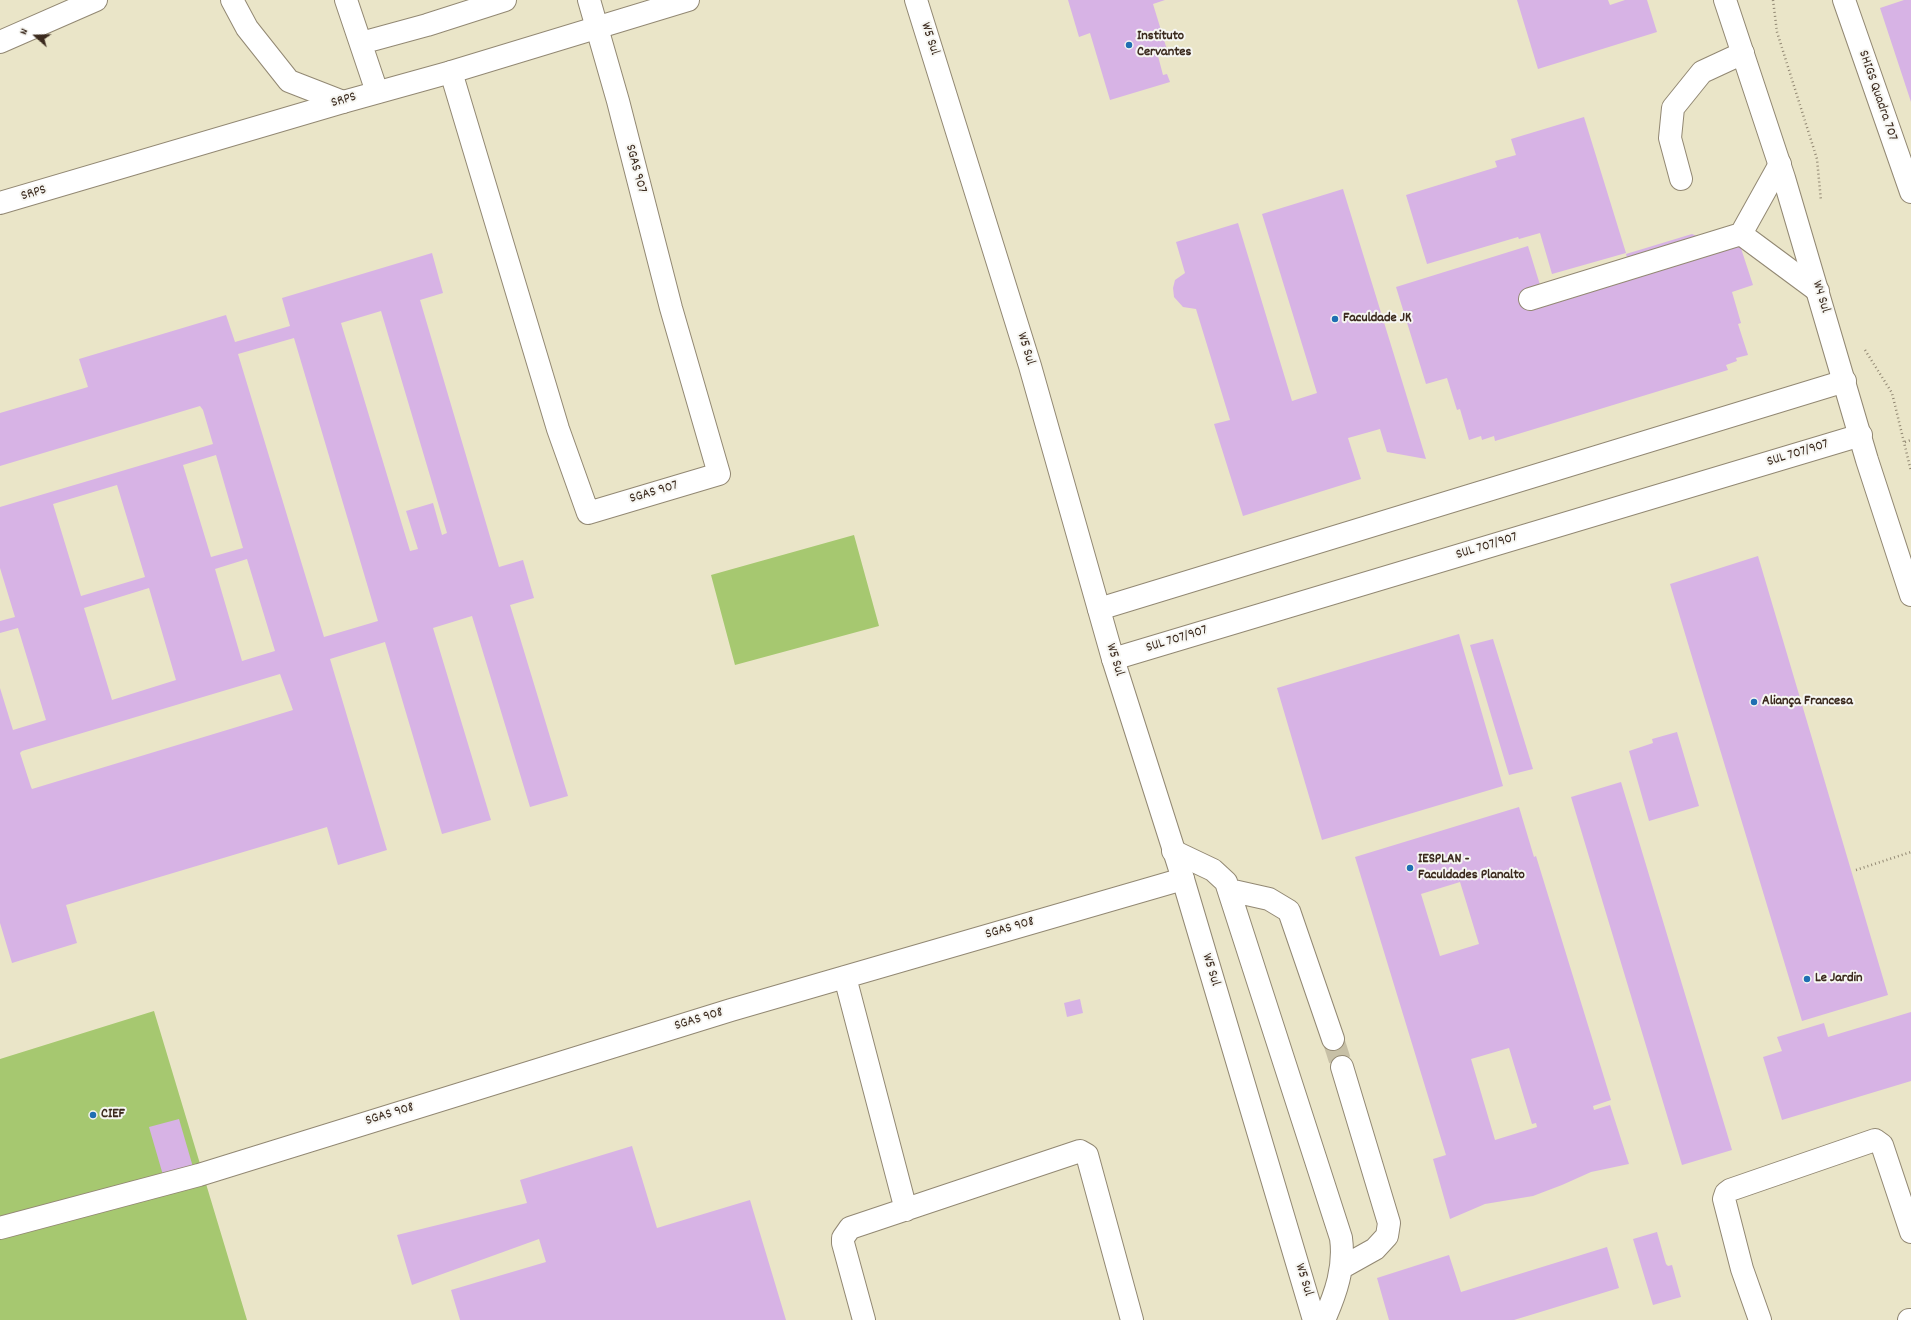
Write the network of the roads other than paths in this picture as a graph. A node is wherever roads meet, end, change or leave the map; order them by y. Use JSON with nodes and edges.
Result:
{"nodes":[{"id":1,"x":96,"y":0,"type":"edge"},
{"id":2,"x":232,"y":0,"type":"edge"},
{"id":3,"x":346,"y":0,"type":"edge"},
{"id":4,"x":505,"y":0,"type":"edge"},
{"id":5,"x":589,"y":0,"type":"edge"},
{"id":6,"x":688,"y":0,"type":"edge"},
{"id":7,"x":916,"y":0,"type":"edge"},
{"id":8,"x":1725,"y":0,"type":"edge"},
{"id":9,"x":1844,"y":0,"type":"edge"},
{"id":10,"x":596,"y":27,"type":"junction"},
{"id":11,"x":0,"y":42,"type":"edge"},
{"id":12,"x":361,"y":43,"type":"junction"},
{"id":13,"x":1743,"y":53,"type":"junction"},
{"id":14,"x":451,"y":72,"type":"junction"},
{"id":15,"x":377,"y":92,"type":"junction"},
{"id":16,"x":343,"y":102,"type":"junction"},
{"id":17,"x":1780,"y":164,"type":"junction"},
{"id":18,"x":1681,"y":179,"type":"dead end"},
{"id":19,"x":1911,"y":192,"type":"edge"},
{"id":20,"x":0,"y":204,"type":"edge"},
{"id":21,"x":1741,"y":234,"type":"junction"},
{"id":22,"x":1818,"y":291,"type":"junction"},
{"id":23,"x":1530,"y":299,"type":"dead end"},
{"id":24,"x":1845,"y":381,"type":"junction"},
{"id":25,"x":1861,"y":436,"type":"junction"},
{"id":26,"x":1911,"y":595,"type":"edge"},
{"id":27,"x":1099,"y":609,"type":"junction"},
{"id":28,"x":1113,"y":659,"type":"junction"},
{"id":29,"x":1174,"y":851,"type":"junction"},
{"id":30,"x":1183,"y":879,"type":"junction"},
{"id":31,"x":1228,"y":890,"type":"junction"},
{"id":32,"x":845,"y":977,"type":"junction"},
{"id":33,"x":1333,"y":1039,"type":"tunnel mouth"},
{"id":34,"x":1342,"y":1067,"type":"tunnel mouth"},
{"id":35,"x":906,"y":1210,"type":"junction"},
{"id":36,"x":1910,"y":1222,"type":"edge"},
{"id":37,"x":0,"y":1228,"type":"edge"},
{"id":38,"x":1341,"y":1268,"type":"junction"},
{"id":39,"x":864,"y":1320,"type":"edge"},
{"id":40,"x":1132,"y":1320,"type":"edge"},
{"id":41,"x":1314,"y":1320,"type":"edge"},
{"id":42,"x":1324,"y":1320,"type":"edge"},
{"id":43,"x":1760,"y":1320,"type":"edge"}],
"edges":[{"from":1,"to":11,"type":"main road"},
{"from":2,"to":16,"type":"main road"},
{"from":3,"to":12,"type":"main road"},
{"from":4,"to":12,"type":"main road"},
{"from":5,"to":10,"type":"main road"},
{"from":6,"to":10,"type":"main road","name":"SRPS"},
{"from":7,"to":27,"type":"main road","name":"W5 Sul"},
{"from":8,"to":13,"type":"main road","name":"W4 Sul"},
{"from":9,"to":19,"type":"main road","name":"SHIGS Quadra 707"},
{"from":10,"to":14,"type":"main road","name":"SRPS"},
{"from":10,"to":14,"type":"main road","name":"SGAS 907"},
{"from":12,"to":15,"type":"main road"},
{"from":13,"to":17,"type":"main road","name":"W4 Sul"},
{"from":13,"to":18,"type":"main road"},
{"from":14,"to":15,"type":"main road","name":"SRPS"},
{"from":15,"to":16,"type":"main road","name":"SRPS"},
{"from":16,"to":20,"type":"main road","name":"SRPS"},
{"from":17,"to":21,"type":"main road"},
{"from":17,"to":22,"type":"main road","name":"W4 Sul"},
{"from":21,"to":22,"type":"main road"},
{"from":21,"to":23,"type":"main road"},
{"from":22,"to":24,"type":"main road","name":"W4 Sul"},
{"from":24,"to":25,"type":"main road","name":"W4 Sul"},
{"from":24,"to":27,"type":"main road"},
{"from":25,"to":26,"type":"main road","name":"W4 Sul"},
{"from":25,"to":28,"type":"main road","name":"SUL 707/907"},
{"from":27,"to":28,"type":"main road","name":"W5 Sul"},
{"from":28,"to":29,"type":"main road","name":"W5 Sul"},
{"from":29,"to":30,"type":"main road","name":"W5 Sul"},
{"from":29,"to":31,"type":"main road"},
{"from":30,"to":32,"type":"main road","name":"SGAS 908"},
{"from":30,"to":41,"type":"main road","name":"W5 Sul"},
{"from":31,"to":33,"type":"main road"},
{"from":31,"to":38,"type":"main road"},
{"from":32,"to":35,"type":"main road"},
{"from":32,"to":37,"type":"main road","name":"SGAS 908"},
{"from":34,"to":38,"type":"main road"},
{"from":35,"to":39,"type":"main road"},
{"from":35,"to":40,"type":"main road"},
{"from":36,"to":43,"type":"main road"},
{"from":38,"to":42,"type":"main road"}]}
